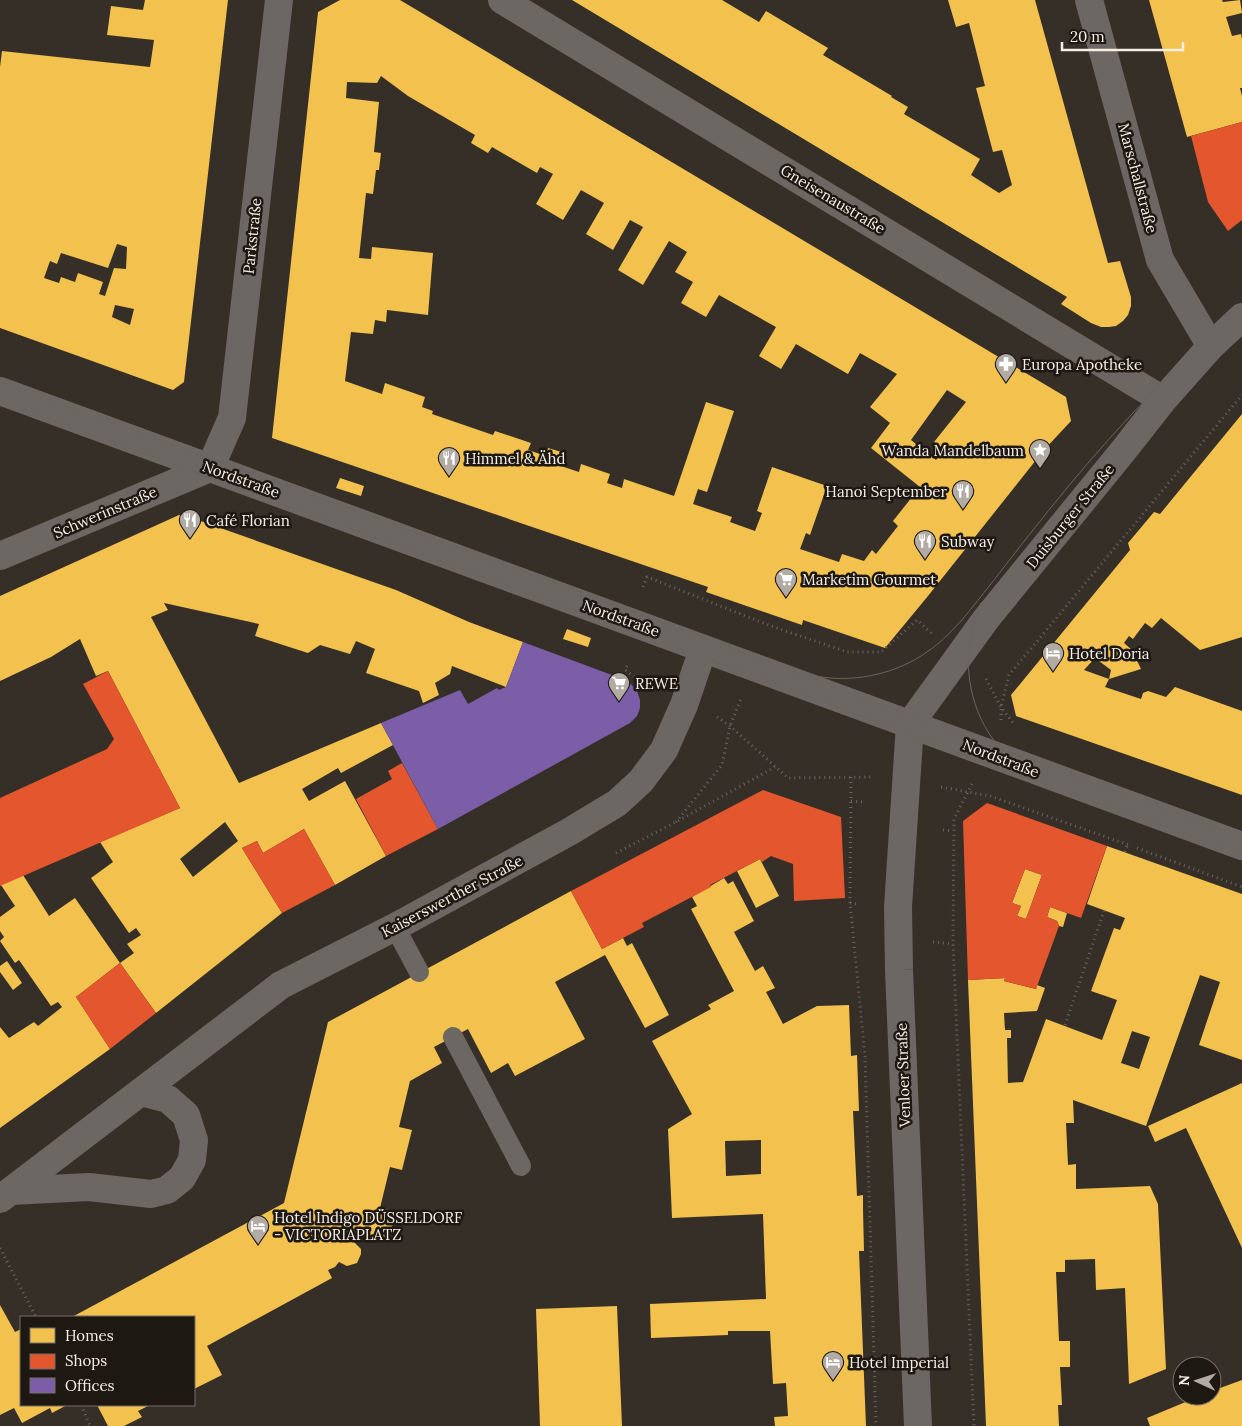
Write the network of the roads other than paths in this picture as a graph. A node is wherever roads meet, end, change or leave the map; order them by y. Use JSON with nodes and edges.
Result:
{"nodes":[{"id":1,"x":279,"y":0,"type":"edge"},
{"id":2,"x":502,"y":0,"type":"edge"},
{"id":3,"x":1089,"y":0,"type":"edge"},
{"id":4,"x":1242,"y":317,"type":"edge"},
{"id":5,"x":1212,"y":346,"type":"junction"},
{"id":6,"x":0,"y":391,"type":"edge"},
{"id":7,"x":1163,"y":400,"type":"junction"},
{"id":8,"x":210,"y":468,"type":"junction"},
{"id":9,"x":0,"y":556,"type":"edge"},
{"id":10,"x":703,"y":649,"type":"junction"},
{"id":11,"x":910,"y":724,"type":"junction"},
{"id":12,"x":1242,"y":846,"type":"edge"},
{"id":13,"x":395,"y":927,"type":"junction"},
{"id":14,"x":419,"y":972,"type":"dead end"},
{"id":15,"x":453,"y":1037,"type":"dead end"},
{"id":16,"x":141,"y":1092,"type":"junction"},
{"id":17,"x":521,"y":1166,"type":"dead end"},
{"id":18,"x":5,"y":1195,"type":"edge"},
{"id":19,"x":918,"y":1426,"type":"edge"}],
"edges":[{"from":1,"to":8,"type":"street","name":"Parkstraße"},
{"from":2,"to":7,"type":"street","name":"Gneisenaustraße"},
{"from":3,"to":5,"type":"street","name":"Marschallstraße"},
{"from":4,"to":5,"type":"street","name":"Duisburger Straße"},
{"from":5,"to":7,"type":"street","name":"Duisburger Straße"},
{"from":6,"to":8,"type":"street","name":"Nordstraße"},
{"from":7,"to":11,"type":"street","name":"Duisburger Straße"},
{"from":8,"to":9,"type":"street","name":"Schwerinstraße"},
{"from":8,"to":10,"type":"street","name":"Nordstraße"},
{"from":10,"to":11,"type":"street","name":"Nordstraße"},
{"from":10,"to":13,"type":"street","name":"Kaiserswerther Straße"},
{"from":11,"to":12,"type":"street","name":"Nordstraße"},
{"from":11,"to":19,"type":"street","name":"Venloer Straße"},
{"from":13,"to":14,"type":"lane"},
{"from":13,"to":16,"type":"street","name":"Kaiserswerther Straße"},
{"from":15,"to":17,"type":"lane"},
{"from":16,"to":18,"type":"street","name":"Kaiserswerther Straße"},
{"from":16,"to":18,"type":"street","name":"Kaiserswerther Straße"}]}
